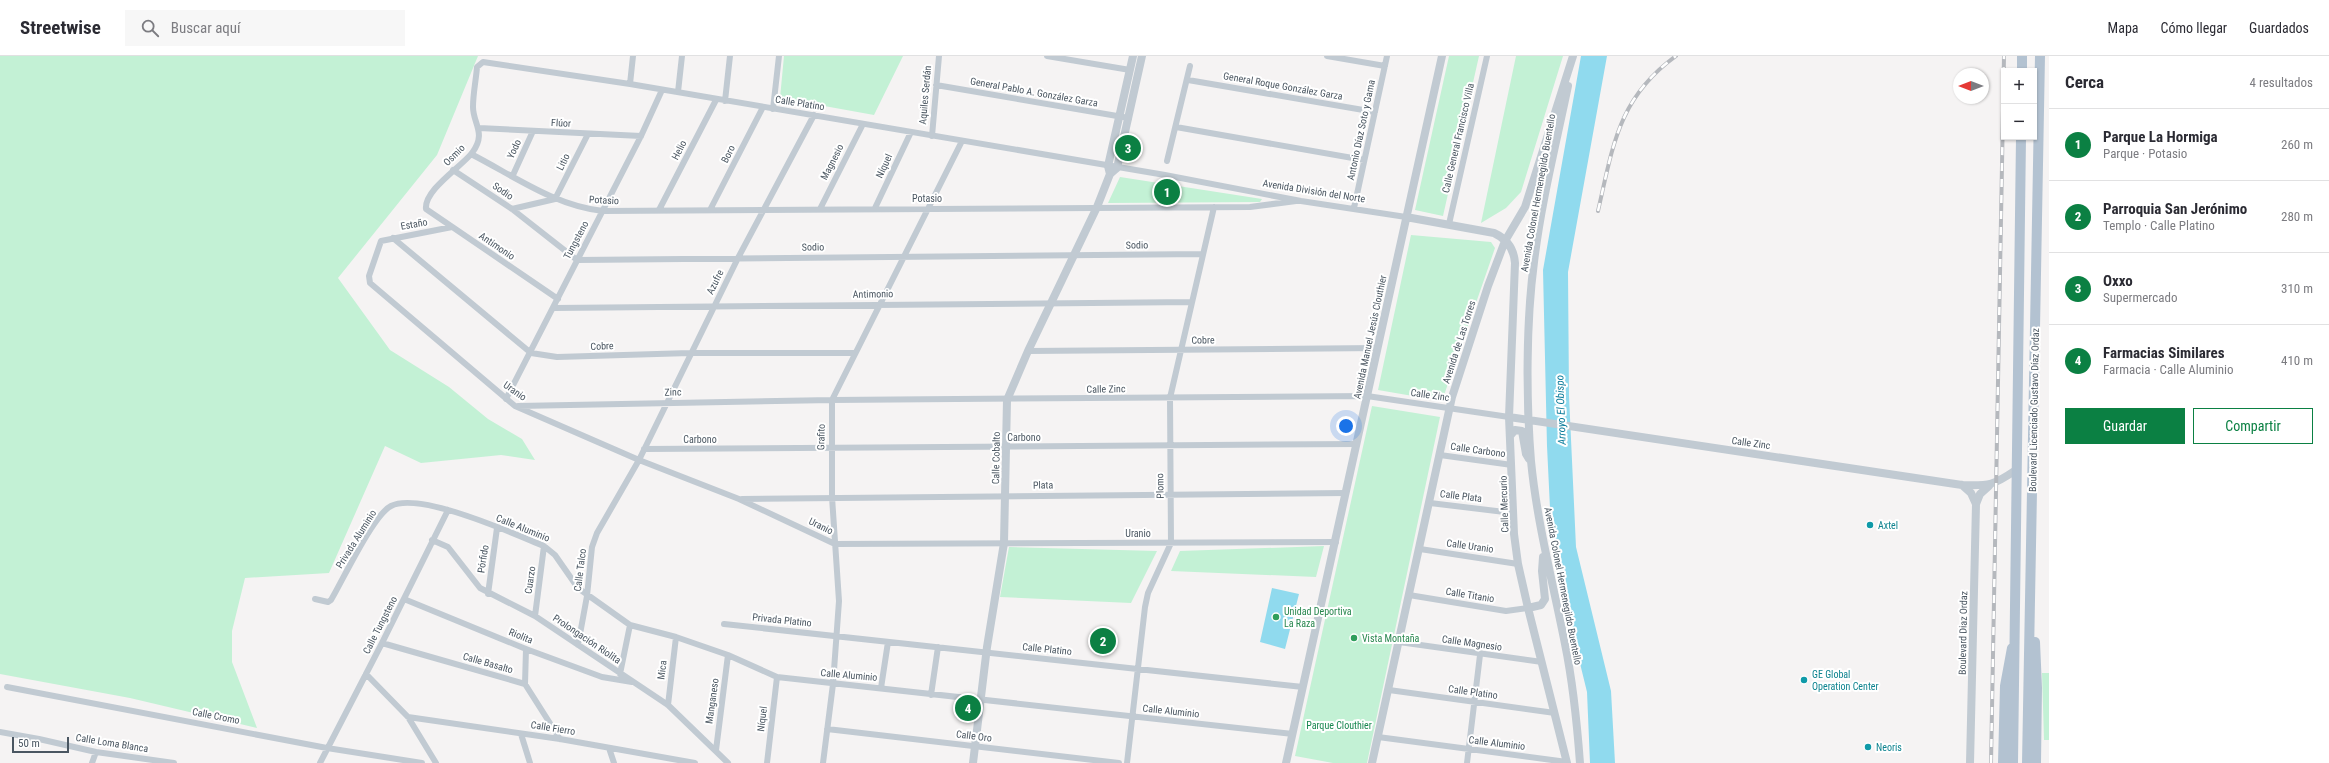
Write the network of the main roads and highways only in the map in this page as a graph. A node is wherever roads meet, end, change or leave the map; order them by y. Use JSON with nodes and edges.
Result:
{"nodes":[{"id":1,"x":2022,"y":56,"type":"edge"},
{"id":2,"x":2040,"y":56,"type":"edge"},
{"id":3,"x":2022,"y":68,"type":"edge"},
{"id":4,"x":2021,"y":140,"type":"edge"},
{"id":5,"x":2029,"y":628,"type":"junction"},
{"id":6,"x":2015,"y":637,"type":"junction"},
{"id":7,"x":2003,"y":763,"type":"edge"},
{"id":8,"x":2013,"y":763,"type":"edge"},
{"id":9,"x":2027,"y":763,"type":"edge"},
{"id":10,"x":2036,"y":763,"type":"edge"}],
"edges":[{"from":1,"to":3,"type":"main road"},
{"from":2,"to":5,"type":"main road","name":"Boulevard Licenciado Gustavo Díaz Ordaz"},
{"from":4,"to":6,"type":"main road","name":"Boulevard Licenciado Gustavo Díaz Ordaz"},
{"from":5,"to":9,"type":"main road","name":"Boulevard Licenciado Gustavo Díaz Ordaz"},
{"from":5,"to":10,"type":"main road"},
{"from":6,"to":7,"type":"main road"},
{"from":6,"to":8,"type":"main road","name":"Boulevard Licenciado Gustavo Díaz Ordaz"}]}
